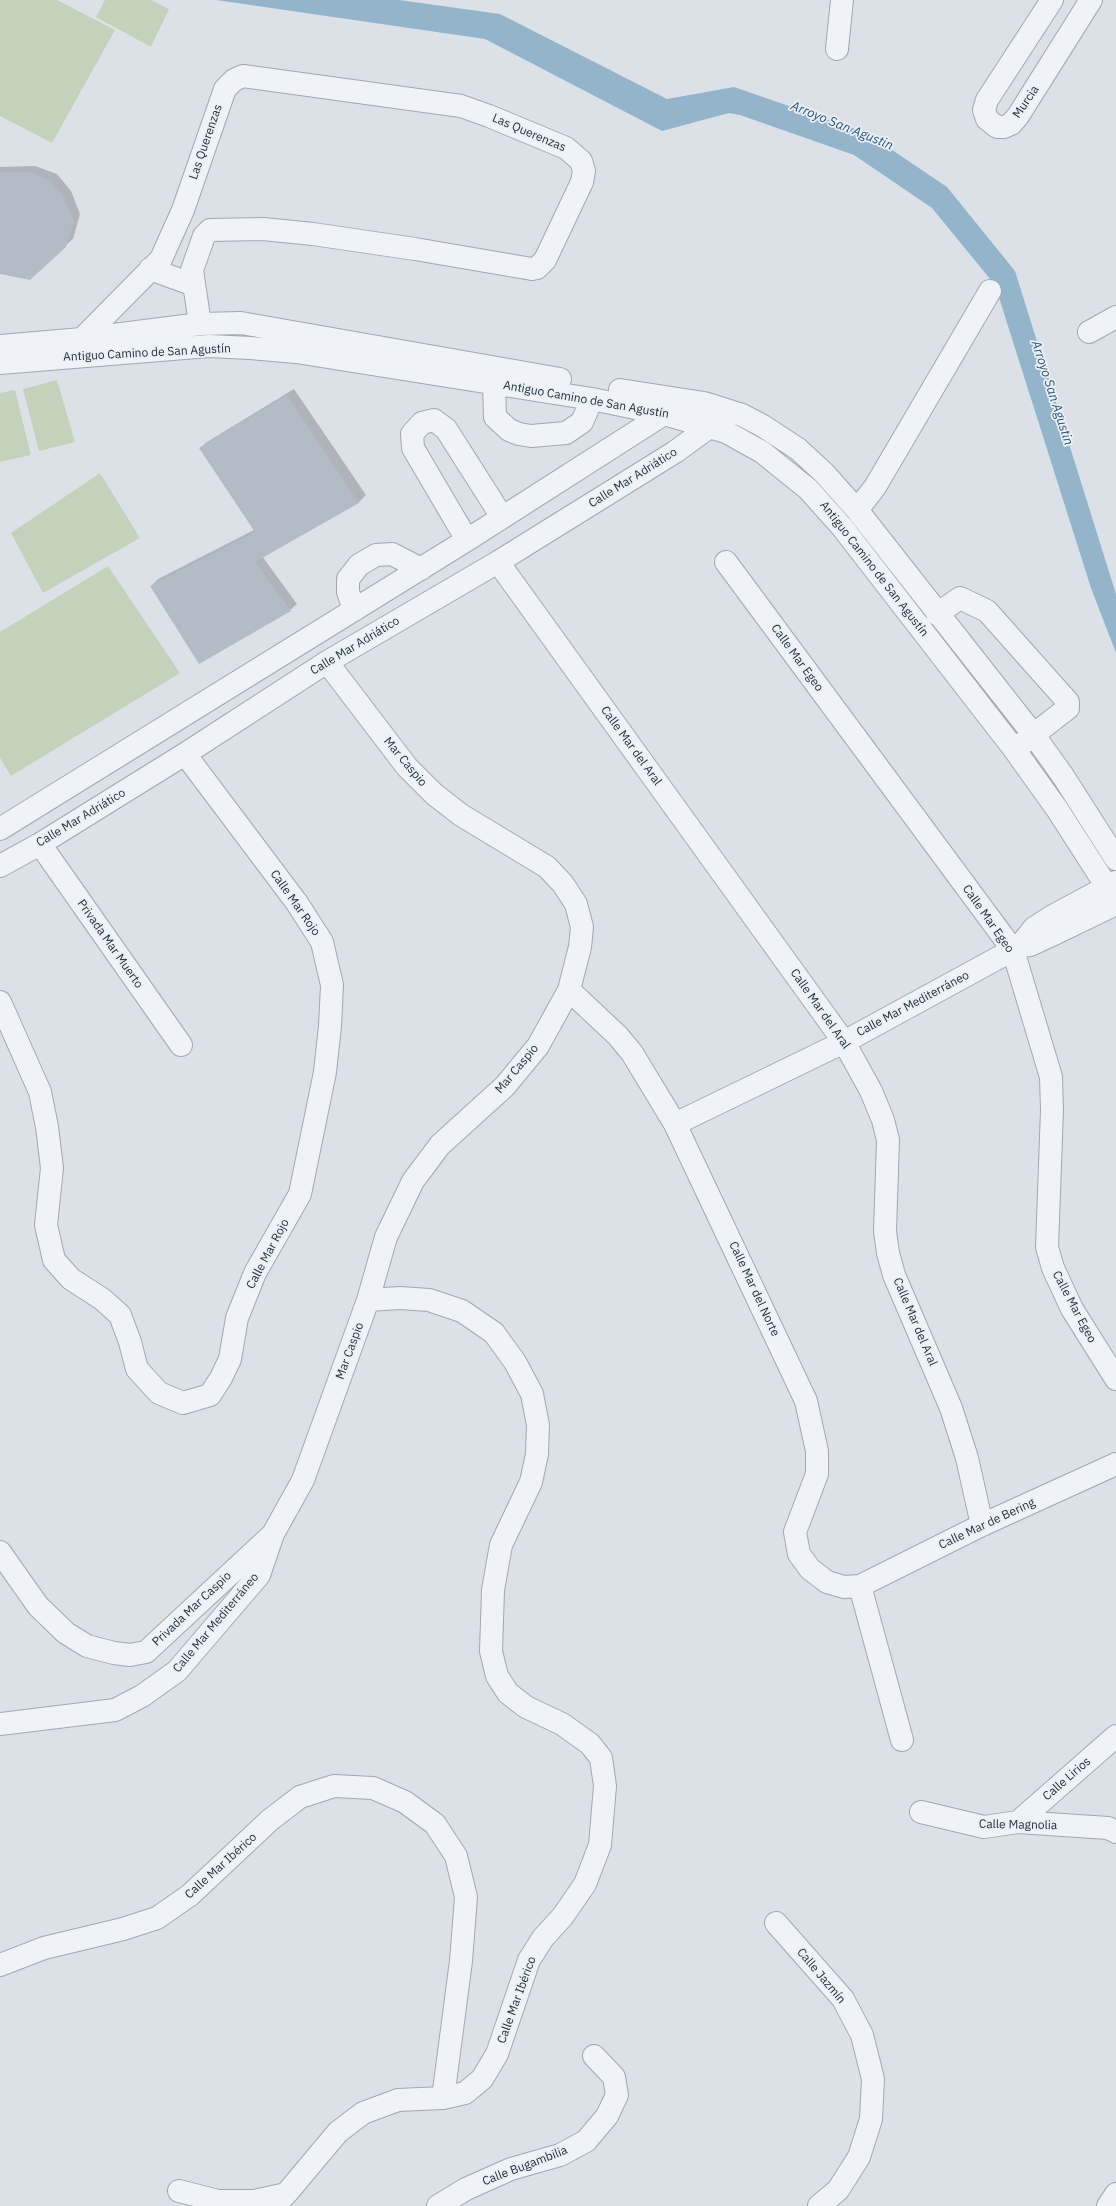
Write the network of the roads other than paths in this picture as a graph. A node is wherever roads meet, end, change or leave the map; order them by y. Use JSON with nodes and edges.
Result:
{"nodes":[{"id":1,"x":842,"y":0,"type":"edge"},
{"id":2,"x":1052,"y":0,"type":"edge"},
{"id":3,"x":1091,"y":0,"type":"edge"},
{"id":4,"x":837,"y":49,"type":"dead end"},
{"id":5,"x":150,"y":270,"type":"junction"},
{"id":6,"x":194,"y":285,"type":"junction"},
{"id":7,"x":990,"y":291,"type":"dead end"},
{"id":8,"x":1116,"y":317,"type":"edge"},
{"id":9,"x":200,"y":324,"type":"junction"},
{"id":10,"x":1089,"y":332,"type":"dead end"},
{"id":11,"x":82,"y":339,"type":"junction"},
{"id":12,"x":0,"y":346,"type":"edge"},
{"id":13,"x":0,"y":363,"type":"edge"},
{"id":14,"x":494,"y":384,"type":"junction"},
{"id":15,"x":599,"y":400,"type":"junction"},
{"id":16,"x":704,"y":403,"type":"junction"},
{"id":17,"x":730,"y":411,"type":"junction"},
{"id":18,"x":656,"y":413,"type":"junction"},
{"id":19,"x":711,"y":427,"type":"junction"},
{"id":20,"x":602,"y":455,"type":"junction"},
{"id":21,"x":857,"y":510,"type":"junction"},
{"id":22,"x":511,"y":512,"type":"junction"},
{"id":23,"x":467,"y":540,"type":"junction"},
{"id":24,"x":498,"y":562,"type":"junction"},
{"id":25,"x":726,"y":562,"type":"dead end"},
{"id":26,"x":421,"y":569,"type":"junction"},
{"id":27,"x":354,"y":610,"type":"junction"},
{"id":28,"x":937,"y":614,"type":"junction"},
{"id":29,"x":327,"y":662,"type":"junction"},
{"id":30,"x":1033,"y":734,"type":"junction"},
{"id":31,"x":1014,"y":749,"type":"junction"},
{"id":32,"x":185,"y":754,"type":"junction"},
{"id":33,"x":0,"y":829,"type":"edge"},
{"id":34,"x":40,"y":844,"type":"junction"},
{"id":35,"x":1116,"y":859,"type":"edge"},
{"id":36,"x":0,"y":866,"type":"edge"},
{"id":37,"x":1114,"y":893,"type":"edge"},
{"id":38,"x":1016,"y":948,"type":"junction"},
{"id":39,"x":569,"y":990,"type":"junction"},
{"id":40,"x":0,"y":1002,"type":"edge"},
{"id":41,"x":844,"y":1042,"type":"junction"},
{"id":42,"x":181,"y":1045,"type":"dead end"},
{"id":43,"x":676,"y":1124,"type":"junction"},
{"id":44,"x":368,"y":1300,"type":"junction"},
{"id":45,"x":1116,"y":1379,"type":"edge"},
{"id":46,"x":1116,"y":1464,"type":"edge"},
{"id":47,"x":982,"y":1525,"type":"junction"},
{"id":48,"x":272,"y":1534,"type":"junction"},
{"id":49,"x":0,"y":1552,"type":"edge"},
{"id":50,"x":860,"y":1586,"type":"junction"},
{"id":51,"x":0,"y":1724,"type":"edge"},
{"id":52,"x":1116,"y":1736,"type":"edge"},
{"id":53,"x":902,"y":1740,"type":"dead end"},
{"id":54,"x":921,"y":1812,"type":"dead end"},
{"id":55,"x":1018,"y":1822,"type":"junction"},
{"id":56,"x":1116,"y":1832,"type":"edge"},
{"id":57,"x":776,"y":1923,"type":"dead end"},
{"id":58,"x":0,"y":1965,"type":"edge"},
{"id":59,"x":594,"y":2056,"type":"dead end"},
{"id":60,"x":443,"y":2098,"type":"junction"},
{"id":61,"x":179,"y":2191,"type":"dead end"},
{"id":62,"x":1116,"y":2194,"type":"edge"},
{"id":63,"x":279,"y":2200,"type":"edge"},
{"id":64,"x":438,"y":2206,"type":"edge"},
{"id":65,"x":819,"y":2206,"type":"edge"},
{"id":66,"x":1108,"y":2206,"type":"edge"}],
"edges":[{"from":1,"to":4,"type":"street"},
{"from":2,"to":3,"type":"street","name":"Murcia"},
{"from":5,"to":6,"type":"street"},
{"from":5,"to":6,"type":"street","name":"Las Querenzas"},
{"from":5,"to":11,"type":"street","name":"Las Querenzas"},
{"from":6,"to":9,"type":"street","name":"Las Querenzas"},
{"from":7,"to":21,"type":"street"},
{"from":8,"to":10,"type":"street"},
{"from":9,"to":11,"type":"street","name":"Antiguo Camino de San Agustín"},
{"from":9,"to":18,"type":"street","name":"Antiguo Camino de San Agustín"},
{"from":11,"to":12,"type":"street","name":"Antiguo Camino de San Agustín"},
{"from":13,"to":14,"type":"street","name":"Antiguo Camino de San Agustín"},
{"from":14,"to":15,"type":"street","name":"Antiguo Camino de San Agustín"},
{"from":14,"to":15,"type":"street"},
{"from":15,"to":18,"type":"street","name":"Antiguo Camino de San Agustín"},
{"from":15,"to":20,"type":"street"},
{"from":16,"to":17,"type":"street","name":"Antiguo Camino de San Agustín"},
{"from":16,"to":18,"type":"street"},
{"from":16,"to":18,"type":"street","name":"Antiguo Camino de San Agustín"},
{"from":17,"to":19,"type":"street","name":"Calle Mar Adriático"},
{"from":17,"to":21,"type":"street","name":"Antiguo Camino de San Agustín"},
{"from":18,"to":19,"type":"street","name":"Antiguo Camino de San Agustín"},
{"from":18,"to":20,"type":"street"},
{"from":18,"to":22,"type":"street"},
{"from":19,"to":24,"type":"street","name":"Calle Mar Adriático"},
{"from":19,"to":31,"type":"street","name":"Antiguo Camino de San Agustín"},
{"from":20,"to":22,"type":"street"},
{"from":21,"to":28,"type":"street","name":"Antiguo Camino de San Agustín"},
{"from":22,"to":23,"type":"street"},
{"from":22,"to":23,"type":"street"},
{"from":23,"to":26,"type":"street"},
{"from":24,"to":29,"type":"street","name":"Calle Mar Adriático"},
{"from":24,"to":41,"type":"street","name":"Calle Mar del Aral"},
{"from":25,"to":38,"type":"street","name":"Calle Mar Egeo"},
{"from":26,"to":27,"type":"street"},
{"from":26,"to":27,"type":"street"},
{"from":27,"to":33,"type":"street"},
{"from":28,"to":30,"type":"street","name":"Antiguo Camino de San Agustín"},
{"from":28,"to":30,"type":"street"},
{"from":29,"to":32,"type":"street","name":"Calle Mar Adriático"},
{"from":29,"to":39,"type":"street","name":"Mar Caspio"},
{"from":30,"to":31,"type":"street"},
{"from":30,"to":35,"type":"street","name":"Antiguo Camino de San Agustín"},
{"from":31,"to":37,"type":"street","name":"Antiguo Camino de San Agustín"},
{"from":32,"to":34,"type":"street","name":"Calle Mar Adriático"},
{"from":32,"to":40,"type":"street","name":"Calle Mar Rojo"},
{"from":34,"to":36,"type":"street","name":"Calle Mar Adriático"},
{"from":34,"to":42,"type":"street","name":"Privada Mar Muerto"},
{"from":37,"to":38,"type":"street","name":"Calle Mar Mediterráneo"},
{"from":38,"to":41,"type":"street","name":"Calle Mar Mediterráneo"},
{"from":38,"to":45,"type":"street","name":"Calle Mar Egeo"},
{"from":39,"to":43,"type":"street","name":"Calle Mar del Norte"},
{"from":39,"to":44,"type":"street","name":"Mar Caspio"},
{"from":41,"to":43,"type":"street","name":"Calle Mar Mediterráneo"},
{"from":41,"to":47,"type":"street","name":"Calle Mar del Aral"},
{"from":43,"to":50,"type":"street","name":"Calle Mar del Norte"},
{"from":44,"to":48,"type":"street","name":"Mar Caspio"},
{"from":44,"to":60,"type":"street","name":"Calle Mar Ibérico"},
{"from":46,"to":47,"type":"street","name":"Calle Mar de Bering"},
{"from":47,"to":50,"type":"street","name":"Calle Mar de Bering"},
{"from":48,"to":49,"type":"street","name":"Privada Mar Caspio"},
{"from":48,"to":51,"type":"street","name":"Calle Mar Mediterráneo"},
{"from":50,"to":53,"type":"street"},
{"from":52,"to":55,"type":"street","name":"Calle Lirios"},
{"from":54,"to":55,"type":"street","name":"Calle Magnolia"},
{"from":55,"to":56,"type":"street","name":"Calle Magnolia"},
{"from":57,"to":65,"type":"street","name":"Calle Jazmín"},
{"from":58,"to":60,"type":"street","name":"Calle Mar Ibérico"},
{"from":59,"to":64,"type":"street","name":"Calle Bugambilia"},
{"from":60,"to":63,"type":"street","name":"Calle Mar Ibérico"},
{"from":61,"to":63,"type":"street"},
{"from":62,"to":66,"type":"street"}]}
